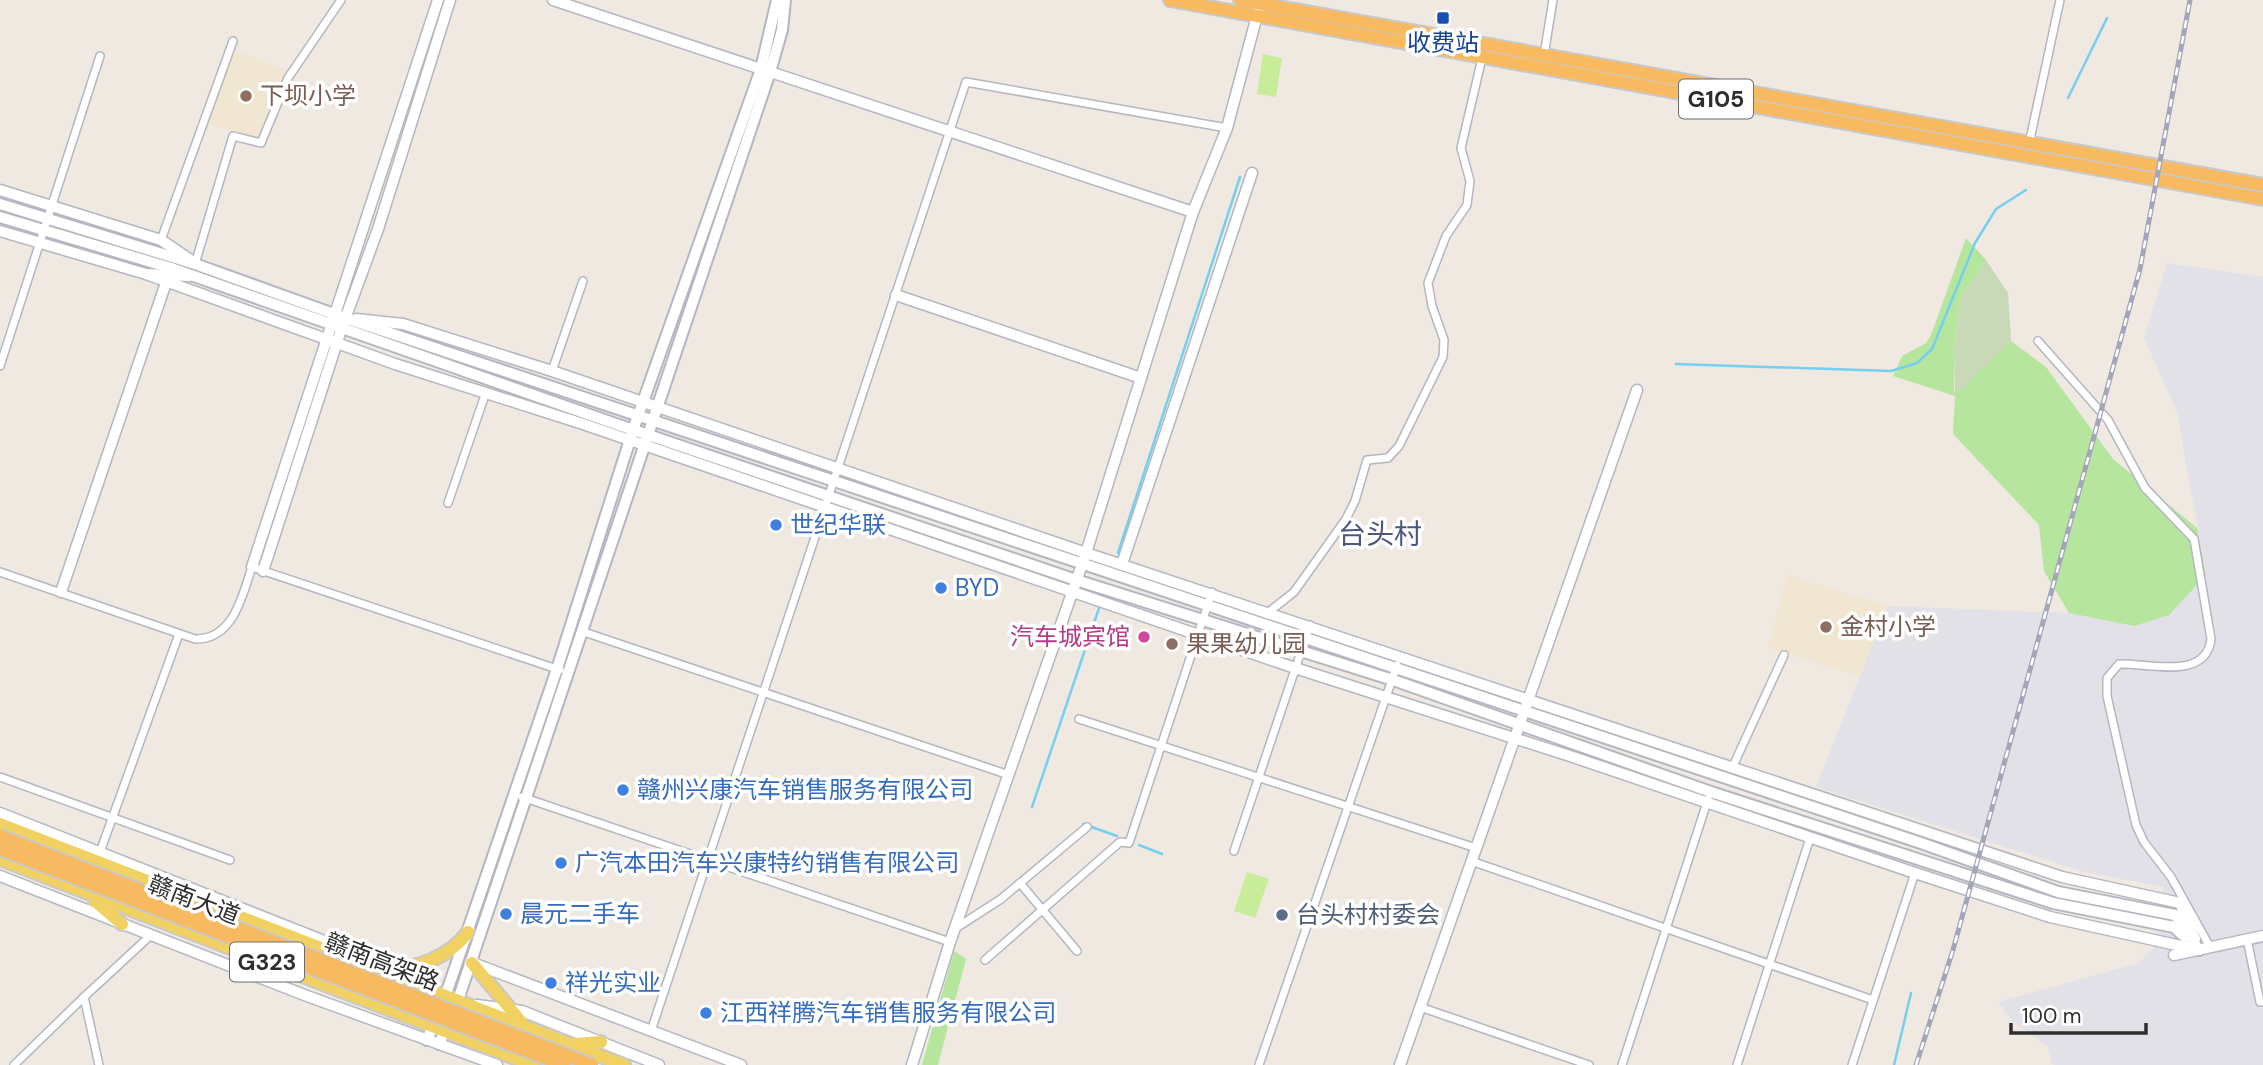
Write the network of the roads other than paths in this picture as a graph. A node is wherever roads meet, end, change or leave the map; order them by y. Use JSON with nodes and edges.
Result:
{"nodes":[{"id":1,"x":341,"y":0,"type":"edge"},
{"id":2,"x":438,"y":0,"type":"edge"},
{"id":3,"x":450,"y":0,"type":"edge"},
{"id":4,"x":553,"y":0,"type":"edge"},
{"id":5,"x":777,"y":0,"type":"edge"},
{"id":6,"x":785,"y":0,"type":"edge"},
{"id":7,"x":1170,"y":0,"type":"edge"},
{"id":8,"x":1240,"y":0,"type":"edge"},
{"id":9,"x":1553,"y":0,"type":"edge"},
{"id":10,"x":2060,"y":0,"type":"edge"},
{"id":11,"x":1258,"y":10,"type":"junction"},
{"id":12,"x":233,"y":41,"type":"dead end"},
{"id":13,"x":1544,"y":55,"type":"junction"},
{"id":14,"x":100,"y":56,"type":"dead end"},
{"id":15,"x":1482,"y":58,"type":"junction"},
{"id":16,"x":766,"y":70,"type":"junction"},
{"id":17,"x":1227,"y":128,"type":"junction"},
{"id":18,"x":950,"y":131,"type":"junction"},
{"id":19,"x":2029,"y":149,"type":"junction"},
{"id":20,"x":1252,"y":173,"type":"dead end"},
{"id":21,"x":2263,"y":185,"type":"edge"},
{"id":22,"x":0,"y":190,"type":"edge"},
{"id":23,"x":2263,"y":199,"type":"edge"},
{"id":24,"x":0,"y":204,"type":"edge"},
{"id":25,"x":51,"y":207,"type":"junction"},
{"id":26,"x":1194,"y":212,"type":"junction"},
{"id":27,"x":0,"y":217,"type":"edge"},
{"id":28,"x":46,"y":225,"type":"junction"},
{"id":29,"x":0,"y":231,"type":"edge"},
{"id":30,"x":161,"y":240,"type":"junction"},
{"id":31,"x":40,"y":243,"type":"junction"},
{"id":32,"x":195,"y":264,"type":"junction"},
{"id":33,"x":168,"y":275,"type":"junction"},
{"id":34,"x":583,"y":281,"type":"dead end"},
{"id":35,"x":896,"y":295,"type":"junction"},
{"id":36,"x":334,"y":314,"type":"junction"},
{"id":37,"x":345,"y":318,"type":"junction"},
{"id":38,"x":329,"y":326,"type":"junction"},
{"id":39,"x":341,"y":330,"type":"junction"},
{"id":40,"x":326,"y":339,"type":"junction"},
{"id":41,"x":2038,"y":341,"type":"dead end"},
{"id":42,"x":337,"y":343,"type":"junction"},
{"id":43,"x":0,"y":366,"type":"edge"},
{"id":44,"x":552,"y":371,"type":"junction"},
{"id":45,"x":1141,"y":378,"type":"junction"},
{"id":46,"x":1637,"y":390,"type":"dead end"},
{"id":47,"x":486,"y":392,"type":"junction"},
{"id":48,"x":642,"y":402,"type":"junction"},
{"id":49,"x":658,"y":407,"type":"junction"},
{"id":50,"x":638,"y":415,"type":"junction"},
{"id":51,"x":653,"y":420,"type":"junction"},
{"id":52,"x":631,"y":435,"type":"junction"},
{"id":53,"x":646,"y":440,"type":"junction"},
{"id":54,"x":838,"y":469,"type":"junction"},
{"id":55,"x":834,"y":481,"type":"junction"},
{"id":56,"x":829,"y":495,"type":"junction"},
{"id":57,"x":448,"y":503,"type":"dead end"},
{"id":58,"x":825,"y":507,"type":"junction"},
{"id":59,"x":1086,"y":552,"type":"junction"},
{"id":60,"x":1122,"y":564,"type":"junction"},
{"id":61,"x":1082,"y":566,"type":"junction"},
{"id":62,"x":252,"y":567,"type":"junction"},
{"id":63,"x":263,"y":571,"type":"junction"},
{"id":64,"x":0,"y":572,"type":"edge"},
{"id":65,"x":1076,"y":580,"type":"junction"},
{"id":66,"x":61,"y":592,"type":"junction"},
{"id":67,"x":1072,"y":592,"type":"junction"},
{"id":68,"x":1212,"y":592,"type":"junction"},
{"id":69,"x":1208,"y":605,"type":"junction"},
{"id":70,"x":1270,"y":611,"type":"junction"},
{"id":71,"x":1204,"y":618,"type":"junction"},
{"id":72,"x":1310,"y":625,"type":"junction"},
{"id":73,"x":581,"y":631,"type":"junction"},
{"id":74,"x":179,"y":634,"type":"junction"},
{"id":75,"x":1198,"y":635,"type":"junction"},
{"id":76,"x":1305,"y":638,"type":"junction"},
{"id":77,"x":1301,"y":651,"type":"junction"},
{"id":78,"x":1401,"y":655,"type":"junction"},
{"id":79,"x":1784,"y":655,"type":"dead end"},
{"id":80,"x":1295,"y":668,"type":"junction"},
{"id":81,"x":562,"y":671,"type":"junction"},
{"id":82,"x":1394,"y":674,"type":"junction"},
{"id":83,"x":764,"y":692,"type":"junction"},
{"id":84,"x":1387,"y":696,"type":"junction"},
{"id":85,"x":1529,"y":698,"type":"junction"},
{"id":86,"x":1524,"y":711,"type":"junction"},
{"id":87,"x":1079,"y":719,"type":"dead end"},
{"id":88,"x":1520,"y":723,"type":"junction"},
{"id":89,"x":1514,"y":739,"type":"junction"},
{"id":90,"x":1161,"y":746,"type":"junction"},
{"id":91,"x":1733,"y":765,"type":"junction"},
{"id":92,"x":1009,"y":775,"type":"junction"},
{"id":93,"x":0,"y":777,"type":"edge"},
{"id":94,"x":1259,"y":778,"type":"junction"},
{"id":95,"x":1711,"y":792,"type":"junction"},
{"id":96,"x":521,"y":796,"type":"junction"},
{"id":97,"x":1707,"y":804,"type":"junction"},
{"id":98,"x":1349,"y":807,"type":"junction"},
{"id":99,"x":0,"y":813,"type":"edge"},
{"id":100,"x":113,"y":816,"type":"junction"},
{"id":101,"x":0,"y":824,"type":"edge"},
{"id":102,"x":1087,"y":827,"type":"dead end"},
{"id":103,"x":0,"y":836,"type":"edge"},
{"id":104,"x":1810,"y":838,"type":"junction"},
{"id":105,"x":1476,"y":848,"type":"junction"},
{"id":106,"x":0,"y":849,"type":"edge"},
{"id":107,"x":1234,"y":851,"type":"dead end"},
{"id":108,"x":98,"y":857,"type":"junction"},
{"id":109,"x":0,"y":859,"type":"edge"},
{"id":110,"x":230,"y":860,"type":"dead end"},
{"id":111,"x":708,"y":860,"type":"junction"},
{"id":112,"x":1471,"y":862,"type":"junction"},
{"id":113,"x":137,"y":867,"type":"joint"},
{"id":114,"x":1915,"y":873,"type":"junction"},
{"id":115,"x":0,"y":876,"type":"edge"},
{"id":116,"x":1020,"y":883,"type":"junction"},
{"id":117,"x":87,"y":894,"type":"junction"},
{"id":118,"x":1044,"y":911,"type":"junction"},
{"id":119,"x":122,"y":924,"type":"junction"},
{"id":120,"x":956,"y":928,"type":"junction"},
{"id":121,"x":1666,"y":929,"type":"junction"},
{"id":122,"x":468,"y":932,"type":"junction"},
{"id":123,"x":151,"y":935,"type":"junction"},
{"id":124,"x":2263,"y":936,"type":"edge"},
{"id":125,"x":2247,"y":939,"type":"junction"},
{"id":126,"x":950,"y":943,"type":"junction"},
{"id":127,"x":2204,"y":949,"type":"junction"},
{"id":128,"x":1077,"y":951,"type":"dead end"},
{"id":129,"x":2174,"y":955,"type":"dead end"},
{"id":130,"x":985,"y":960,"type":"dead end"},
{"id":131,"x":357,"y":961,"type":"junction"},
{"id":132,"x":472,"y":963,"type":"junction"},
{"id":133,"x":1769,"y":964,"type":"junction"},
{"id":134,"x":393,"y":968,"type":"junction"},
{"id":135,"x":84,"y":997,"type":"junction"},
{"id":136,"x":452,"y":1000,"type":"junction"},
{"id":137,"x":1873,"y":1000,"type":"junction"},
{"id":138,"x":2263,"y":1002,"type":"edge"},
{"id":139,"x":1420,"y":1007,"type":"junction"},
{"id":140,"x":509,"y":1009,"type":"junction"},
{"id":141,"x":524,"y":1026,"type":"junction"},
{"id":142,"x":439,"y":1029,"type":"junction"},
{"id":143,"x":651,"y":1031,"type":"junction"},
{"id":144,"x":427,"y":1040,"type":"junction"},
{"id":145,"x":601,"y":1042,"type":"junction"},
{"id":146,"x":439,"y":1044,"type":"junction"},
{"id":147,"x":570,"y":1044,"type":"junction"},
{"id":148,"x":14,"y":1065,"type":"edge"},
{"id":149,"x":99,"y":1065,"type":"edge"},
{"id":150,"x":497,"y":1065,"type":"edge"},
{"id":151,"x":533,"y":1065,"type":"edge"},
{"id":152,"x":564,"y":1065,"type":"edge"},
{"id":153,"x":592,"y":1065,"type":"edge"},
{"id":154,"x":624,"y":1065,"type":"edge"},
{"id":155,"x":659,"y":1065,"type":"edge"},
{"id":156,"x":741,"y":1065,"type":"edge"},
{"id":157,"x":912,"y":1065,"type":"edge"},
{"id":158,"x":1259,"y":1065,"type":"edge"},
{"id":159,"x":1400,"y":1065,"type":"edge"},
{"id":160,"x":1589,"y":1065,"type":"edge"},
{"id":161,"x":1622,"y":1065,"type":"edge"},
{"id":162,"x":1737,"y":1065,"type":"edge"},
{"id":163,"x":1852,"y":1065,"type":"edge"}],
"edges":[{"from":1,"to":32,"type":"street"},
{"from":2,"to":36,"type":"street"},
{"from":3,"to":37,"type":"street"},
{"from":4,"to":16,"type":"street"},
{"from":5,"to":16,"type":"main road"},
{"from":6,"to":16,"type":"main road"},
{"from":7,"to":11,"type":"highway","number":"G105"},
{"from":8,"to":11,"type":"highway","number":"G105"},
{"from":9,"to":13,"type":"street"},
{"from":10,"to":19,"type":"street"},
{"from":11,"to":13,"type":"highway","number":"G105"},
{"from":11,"to":15,"type":"highway","number":"G105"},
{"from":11,"to":17,"type":"street"},
{"from":12,"to":30,"type":"street"},
{"from":13,"to":19,"type":"highway","number":"G105"},
{"from":14,"to":25,"type":"street"},
{"from":15,"to":19,"type":"highway","number":"G105"},
{"from":15,"to":70,"type":"street"},
{"from":16,"to":18,"type":"street"},
{"from":16,"to":48,"type":"main road"},
{"from":16,"to":49,"type":"main road"},
{"from":17,"to":18,"type":"street"},
{"from":17,"to":26,"type":"street"},
{"from":18,"to":26,"type":"street"},
{"from":18,"to":35,"type":"street"},
{"from":19,"to":21,"type":"highway","number":"G105"},
{"from":19,"to":23,"type":"highway","number":"G105"},
{"from":20,"to":60,"type":"street"},
{"from":22,"to":25,"type":"street"},
{"from":24,"to":28,"type":"main road"},
{"from":25,"to":28,"type":"street"},
{"from":25,"to":30,"type":"street"},
{"from":26,"to":45,"type":"street"},
{"from":27,"to":28,"type":"main road"},
{"from":28,"to":31,"type":"street"},
{"from":28,"to":32,"type":"main road"},
{"from":28,"to":33,"type":"main road"},
{"from":29,"to":31,"type":"street"},
{"from":30,"to":32,"type":"street"},
{"from":31,"to":33,"type":"street"},
{"from":31,"to":43,"type":"street"},
{"from":32,"to":36,"type":"main road"},
{"from":33,"to":38,"type":"main road"},
{"from":33,"to":40,"type":"street"},
{"from":33,"to":66,"type":"street"},
{"from":34,"to":44,"type":"street"},
{"from":35,"to":45,"type":"street"},
{"from":35,"to":54,"type":"street"},
{"from":36,"to":37,"type":"main road"},
{"from":36,"to":38,"type":"street"},
{"from":37,"to":39,"type":"street"},
{"from":37,"to":44,"type":"street"},
{"from":37,"to":50,"type":"main road"},
{"from":38,"to":39,"type":"main road"},
{"from":38,"to":40,"type":"street"},
{"from":39,"to":42,"type":"street"},
{"from":39,"to":52,"type":"main road"},
{"from":40,"to":42,"type":"street"},
{"from":40,"to":62,"type":"street"},
{"from":41,"to":127,"type":"street"},
{"from":42,"to":47,"type":"street"},
{"from":42,"to":63,"type":"street"},
{"from":44,"to":48,"type":"street"},
{"from":45,"to":59,"type":"street"},
{"from":46,"to":85,"type":"street"},
{"from":47,"to":52,"type":"street"},
{"from":47,"to":57,"type":"street"},
{"from":48,"to":49,"type":"street"},
{"from":48,"to":50,"type":"main road"},
{"from":49,"to":51,"type":"main road"},
{"from":49,"to":54,"type":"street"},
{"from":50,"to":51,"type":"main road"},
{"from":50,"to":52,"type":"main road"},
{"from":51,"to":53,"type":"main road"},
{"from":51,"to":55,"type":"main road"},
{"from":52,"to":53,"type":"main road"},
{"from":52,"to":81,"type":"main road"},
{"from":53,"to":56,"type":"main road"},
{"from":53,"to":58,"type":"street"},
{"from":53,"to":73,"type":"main road"},
{"from":54,"to":55,"type":"street"},
{"from":54,"to":59,"type":"street"},
{"from":55,"to":56,"type":"street"},
{"from":55,"to":61,"type":"main road"},
{"from":56,"to":58,"type":"street"},
{"from":56,"to":65,"type":"main road"},
{"from":58,"to":67,"type":"street"},
{"from":58,"to":83,"type":"street"},
{"from":59,"to":60,"type":"street"},
{"from":59,"to":61,"type":"street"},
{"from":60,"to":68,"type":"street"},
{"from":61,"to":65,"type":"street"},
{"from":61,"to":69,"type":"main road"},
{"from":62,"to":63,"type":"street"},
{"from":62,"to":74,"type":"street"},
{"from":63,"to":81,"type":"street"},
{"from":64,"to":66,"type":"street"},
{"from":65,"to":67,"type":"street"},
{"from":65,"to":71,"type":"main road"},
{"from":66,"to":74,"type":"street"},
{"from":67,"to":75,"type":"street"},
{"from":67,"to":92,"type":"street"},
{"from":68,"to":69,"type":"street"},
{"from":68,"to":70,"type":"street"},
{"from":69,"to":71,"type":"street"},
{"from":69,"to":76,"type":"main road"},
{"from":70,"to":72,"type":"street"},
{"from":71,"to":75,"type":"street"},
{"from":71,"to":77,"type":"main road"},
{"from":72,"to":76,"type":"street"},
{"from":72,"to":78,"type":"street"},
{"from":73,"to":81,"type":"main road"},
{"from":73,"to":83,"type":"street"},
{"from":74,"to":100,"type":"street"},
{"from":75,"to":80,"type":"street"},
{"from":75,"to":90,"type":"street"},
{"from":76,"to":77,"type":"street"},
{"from":76,"to":82,"type":"main road"},
{"from":77,"to":80,"type":"street"},
{"from":77,"to":82,"type":"main road"},
{"from":78,"to":82,"type":"street"},
{"from":78,"to":85,"type":"street"},
{"from":79,"to":91,"type":"street"},
{"from":80,"to":84,"type":"street"},
{"from":80,"to":94,"type":"street"},
{"from":81,"to":96,"type":"main road"},
{"from":82,"to":84,"type":"street"},
{"from":82,"to":86,"type":"main road"},
{"from":82,"to":88,"type":"main road"},
{"from":83,"to":92,"type":"street"},
{"from":83,"to":111,"type":"street"},
{"from":84,"to":89,"type":"street"},
{"from":84,"to":98,"type":"street"},
{"from":85,"to":86,"type":"street"},
{"from":85,"to":91,"type":"street"},
{"from":86,"to":88,"type":"street"},
{"from":86,"to":127,"type":"main road"},
{"from":87,"to":90,"type":"street"},
{"from":88,"to":89,"type":"street"},
{"from":88,"to":95,"type":"main road"},
{"from":89,"to":97,"type":"street"},
{"from":89,"to":105,"type":"street"},
{"from":90,"to":94,"type":"street"},
{"from":90,"to":118,"type":"street"},
{"from":91,"to":127,"type":"street"},
{"from":92,"to":120,"type":"street"},
{"from":93,"to":100,"type":"street"},
{"from":94,"to":98,"type":"street"},
{"from":94,"to":107,"type":"street"},
{"from":95,"to":97,"type":"street"},
{"from":95,"to":127,"type":"main road"},
{"from":96,"to":111,"type":"street"},
{"from":96,"to":122,"type":"main road"},
{"from":96,"to":132,"type":"main road"},
{"from":97,"to":104,"type":"street"},
{"from":97,"to":121,"type":"street"},
{"from":98,"to":105,"type":"street"},
{"from":98,"to":158,"type":"street"},
{"from":99,"to":108,"type":"street"},
{"from":100,"to":108,"type":"street"},
{"from":100,"to":110,"type":"street"},
{"from":101,"to":108,"type":"main road","name":"赣南大道","number":"G323"},
{"from":102,"to":116,"type":"street"},
{"from":103,"to":153,"type":"highway","name":"赣南高架路","bridge":true},
{"from":104,"to":114,"type":"street"},
{"from":104,"to":133,"type":"street"},
{"from":105,"to":112,"type":"street"},
{"from":106,"to":152,"type":"highway","name":"赣南高架路","bridge":true},
{"from":108,"to":113,"type":"main road"},
{"from":108,"to":131,"type":"main road","name":"赣南大道","number":"G323"},
{"from":109,"to":117,"type":"main road","name":"赣南大道","number":"G323"},
{"from":111,"to":126,"type":"street"},
{"from":111,"to":143,"type":"street"},
{"from":112,"to":121,"type":"street"},
{"from":112,"to":139,"type":"street"},
{"from":113,"to":134,"type":"street"},
{"from":114,"to":127,"type":"street"},
{"from":114,"to":137,"type":"street"},
{"from":115,"to":119,"type":"street"},
{"from":116,"to":118,"type":"street"},
{"from":116,"to":120,"type":"street"},
{"from":117,"to":119,"type":"main road"},
{"from":117,"to":142,"type":"main road","name":"赣南大道","number":"G323"},
{"from":118,"to":128,"type":"street"},
{"from":118,"to":130,"type":"street"},
{"from":119,"to":123,"type":"street"},
{"from":120,"to":126,"type":"street"},
{"from":121,"to":133,"type":"street"},
{"from":121,"to":161,"type":"street"},
{"from":122,"to":134,"type":"main road"},
{"from":122,"to":136,"type":"main road"},
{"from":123,"to":135,"type":"street"},
{"from":123,"to":144,"type":"street"},
{"from":124,"to":125,"type":"street"},
{"from":125,"to":127,"type":"street"},
{"from":125,"to":138,"type":"street"},
{"from":126,"to":157,"type":"street"},
{"from":127,"to":129,"type":"street"},
{"from":131,"to":134,"type":"main road"},
{"from":131,"to":136,"type":"main road","name":"赣南大道","number":"G323"},
{"from":132,"to":136,"type":"main road"},
{"from":132,"to":140,"type":"main road"},
{"from":132,"to":143,"type":"street"},
{"from":133,"to":137,"type":"street"},
{"from":133,"to":162,"type":"street"},
{"from":134,"to":136,"type":"street"},
{"from":135,"to":148,"type":"street"},
{"from":135,"to":149,"type":"street"},
{"from":136,"to":140,"type":"street"},
{"from":136,"to":141,"type":"main road","name":"赣南大道","number":"G323"},
{"from":136,"to":142,"type":"main road"},
{"from":137,"to":163,"type":"street"},
{"from":139,"to":159,"type":"street"},
{"from":139,"to":160,"type":"street"},
{"from":140,"to":141,"type":"main road"},
{"from":140,"to":145,"type":"street"},
{"from":141,"to":147,"type":"main road","name":"赣南大道","number":"G323"},
{"from":142,"to":144,"type":"main road"},
{"from":142,"to":146,"type":"main road"},
{"from":142,"to":151,"type":"main road","name":"赣南大道","number":"G323"},
{"from":143,"to":156,"type":"street"},
{"from":144,"to":146,"type":"street"},
{"from":145,"to":147,"type":"main road"},
{"from":145,"to":155,"type":"street"},
{"from":146,"to":150,"type":"street"},
{"from":147,"to":154,"type":"main road","name":"赣南大道","number":"G323"}]}
